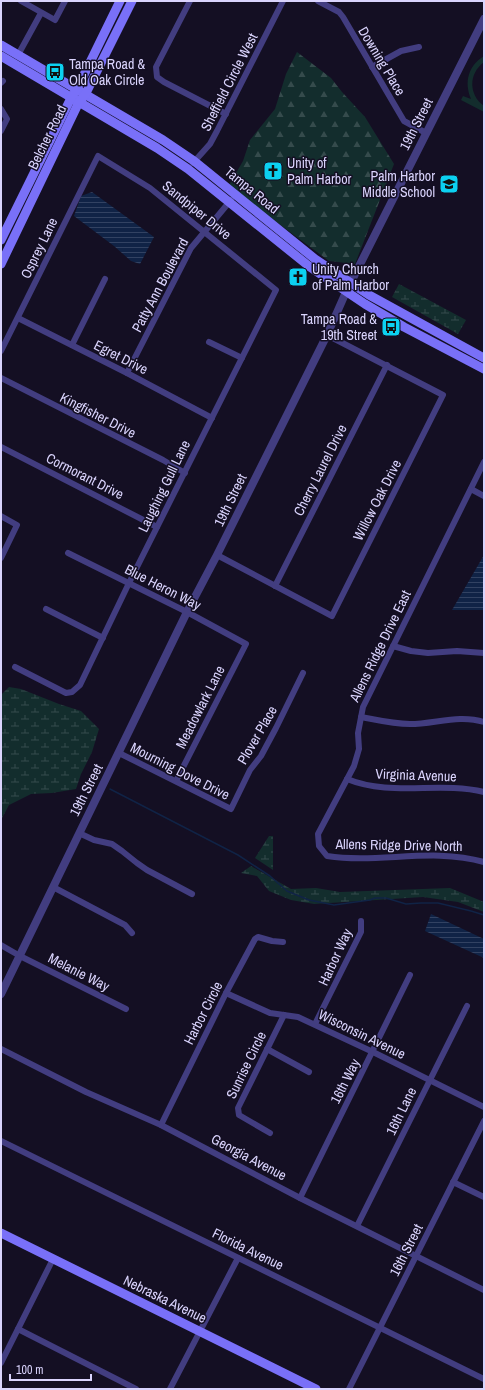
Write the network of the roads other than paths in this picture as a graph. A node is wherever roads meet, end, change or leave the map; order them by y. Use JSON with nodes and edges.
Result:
{"nodes":[{"id":1,"x":21,"y":1,"type":"edge"},
{"id":2,"x":65,"y":1,"type":"edge"},
{"id":3,"x":120,"y":1,"type":"edge"},
{"id":4,"x":132,"y":1,"type":"edge"},
{"id":5,"x":190,"y":1,"type":"edge"},
{"id":6,"x":283,"y":1,"type":"edge"},
{"id":7,"x":318,"y":1,"type":"edge"},
{"id":8,"x":41,"y":13,"type":"junction"},
{"id":9,"x":484,"y":19,"type":"edge"},
{"id":10,"x":1,"y":45,"type":"edge"},
{"id":11,"x":419,"y":47,"type":"dead end"},
{"id":12,"x":18,"y":55,"type":"junction"},
{"id":13,"x":1,"y":56,"type":"edge"},
{"id":14,"x":372,"y":67,"type":"junction"},
{"id":15,"x":76,"y":89,"type":"junction"},
{"id":16,"x":85,"y":95,"type":"junction"},
{"id":17,"x":75,"y":100,"type":"junction"},
{"id":18,"x":1,"y":109,"type":"edge"},
{"id":19,"x":226,"y":114,"type":"junction"},
{"id":20,"x":1,"y":132,"type":"edge"},
{"id":21,"x":426,"y":133,"type":"junction"},
{"id":22,"x":98,"y":156,"type":"joint"},
{"id":23,"x":191,"y":165,"type":"junction"},
{"id":24,"x":236,"y":194,"type":"junction"},
{"id":25,"x":230,"y":202,"type":"junction"},
{"id":26,"x":204,"y":232,"type":"junction"},
{"id":27,"x":1,"y":240,"type":"edge"},
{"id":28,"x":1,"y":264,"type":"edge"},
{"id":29,"x":106,"y":279,"type":"dead end"},
{"id":30,"x":349,"y":288,"type":"junction"},
{"id":31,"x":276,"y":290,"type":"joint"},
{"id":32,"x":18,"y":318,"type":"junction"},
{"id":33,"x":327,"y":335,"type":"junction"},
{"id":34,"x":209,"y":342,"type":"dead end"},
{"id":35,"x":72,"y":345,"type":"junction"},
{"id":36,"x":1,"y":351,"type":"edge"},
{"id":37,"x":466,"y":354,"type":"junction"},
{"id":38,"x":242,"y":358,"type":"junction"},
{"id":39,"x":484,"y":358,"type":"edge"},
{"id":40,"x":387,"y":366,"type":"junction"},
{"id":41,"x":484,"y":368,"type":"edge"},
{"id":42,"x":127,"y":373,"type":"junction"},
{"id":43,"x":1,"y":378,"type":"edge"},
{"id":44,"x":212,"y":418,"type":"junction"},
{"id":45,"x":1,"y":447,"type":"edge"},
{"id":46,"x":484,"y":462,"type":"edge"},
{"id":47,"x":185,"y":473,"type":"junction"},
{"id":48,"x":471,"y":488,"type":"junction"},
{"id":49,"x":484,"y":496,"type":"edge"},
{"id":50,"x":1,"y":516,"type":"edge"},
{"id":51,"x":157,"y":528,"type":"junction"},
{"id":52,"x":68,"y":553,"type":"dead end"},
{"id":53,"x":217,"y":555,"type":"junction"},
{"id":54,"x":1,"y":558,"type":"edge"},
{"id":55,"x":129,"y":583,"type":"junction"},
{"id":56,"x":275,"y":586,"type":"junction"},
{"id":57,"x":46,"y":609,"type":"dead end"},
{"id":58,"x":187,"y":612,"type":"junction"},
{"id":59,"x":103,"y":638,"type":"junction"},
{"id":60,"x":246,"y":644,"type":"joint"},
{"id":61,"x":393,"y":646,"type":"junction"},
{"id":62,"x":484,"y":653,"type":"edge"},
{"id":63,"x":15,"y":667,"type":"dead end"},
{"id":64,"x":303,"y":673,"type":"dead end"},
{"id":65,"x":361,"y":717,"type":"junction"},
{"id":66,"x":484,"y":722,"type":"edge"},
{"id":67,"x":119,"y":753,"type":"junction"},
{"id":68,"x":347,"y":779,"type":"junction"},
{"id":69,"x":176,"y":781,"type":"junction"},
{"id":70,"x":484,"y":792,"type":"edge"},
{"id":71,"x":231,"y":809,"type":"joint"},
{"id":72,"x":79,"y":833,"type":"junction"},
{"id":73,"x":319,"y":846,"type":"joint"},
{"id":74,"x":484,"y":862,"type":"edge"},
{"id":75,"x":53,"y":887,"type":"junction"},
{"id":76,"x":192,"y":894,"type":"dead end"},
{"id":77,"x":361,"y":921,"type":"dead end"},
{"id":78,"x":132,"y":933,"type":"dead end"},
{"id":79,"x":283,"y":942,"type":"dead end"},
{"id":80,"x":1,"y":945,"type":"edge"},
{"id":81,"x":20,"y":956,"type":"junction"},
{"id":82,"x":410,"y":975,"type":"dead end"},
{"id":83,"x":226,"y":993,"type":"junction"},
{"id":84,"x":1,"y":994,"type":"edge"},
{"id":85,"x":467,"y":1006,"type":"dead end"},
{"id":86,"x":126,"y":1009,"type":"dead end"},
{"id":87,"x":284,"y":1015,"type":"junction"},
{"id":88,"x":315,"y":1024,"type":"junction"},
{"id":89,"x":1,"y":1049,"type":"edge"},
{"id":90,"x":267,"y":1049,"type":"junction"},
{"id":91,"x":373,"y":1052,"type":"junction"},
{"id":92,"x":310,"y":1072,"type":"dead end"},
{"id":93,"x":430,"y":1080,"type":"junction"},
{"id":94,"x":484,"y":1108,"type":"edge"},
{"id":95,"x":484,"y":1121,"type":"edge"},
{"id":96,"x":161,"y":1126,"type":"junction"},
{"id":97,"x":270,"y":1133,"type":"dead end"},
{"id":98,"x":1,"y":1140,"type":"edge"},
{"id":99,"x":453,"y":1182,"type":"junction"},
{"id":100,"x":300,"y":1198,"type":"junction"},
{"id":101,"x":484,"y":1198,"type":"edge"},
{"id":102,"x":357,"y":1226,"type":"junction"},
{"id":103,"x":1,"y":1233,"type":"edge"},
{"id":104,"x":416,"y":1256,"type":"junction"},
{"id":105,"x":238,"y":1258,"type":"junction"},
{"id":106,"x":53,"y":1259,"type":"junction"},
{"id":107,"x":484,"y":1290,"type":"edge"},
{"id":108,"x":380,"y":1328,"type":"junction"},
{"id":109,"x":18,"y":1329,"type":"junction"},
{"id":110,"x":200,"y":1332,"type":"junction"},
{"id":111,"x":1,"y":1363,"type":"edge"},
{"id":112,"x":484,"y":1379,"type":"edge"},
{"id":113,"x":136,"y":1389,"type":"edge"},
{"id":114,"x":170,"y":1389,"type":"edge"},
{"id":115,"x":316,"y":1389,"type":"edge"},
{"id":116,"x":349,"y":1389,"type":"edge"}],
"edges":[{"from":1,"to":8,"type":"street"},
{"from":2,"to":8,"type":"street"},
{"from":3,"to":15,"type":"main road","name":"Belcher Road"},
{"from":4,"to":16,"type":"main road","name":"Belcher Road"},
{"from":5,"to":19,"type":"street"},
{"from":6,"to":19,"type":"street","name":"Sheffield Circle West"},
{"from":7,"to":14,"type":"street","name":"Downing Place"},
{"from":8,"to":12,"type":"street"},
{"from":9,"to":21,"type":"street","name":"19th Street"},
{"from":10,"to":12,"type":"main road","name":"Tampa Road"},
{"from":11,"to":14,"type":"street"},
{"from":12,"to":15,"type":"main road","name":"Tampa Road"},
{"from":13,"to":17,"type":"main road","name":"Tampa Road"},
{"from":14,"to":21,"type":"street","name":"Downing Place"},
{"from":15,"to":16,"type":"main road","name":"Tampa Road"},
{"from":15,"to":17,"type":"main road","name":"Belcher Road"},
{"from":16,"to":17,"type":"main road","name":"Belcher Road"},
{"from":16,"to":23,"type":"main road","name":"Tampa Road"},
{"from":17,"to":23,"type":"main road","name":"Tampa Road"},
{"from":17,"to":27,"type":"main road","name":"Belcher Road"},
{"from":17,"to":28,"type":"main road","name":"Belcher Road"},
{"from":18,"to":20,"type":"street"},
{"from":19,"to":23,"type":"street","name":"Sheffield Circle West"},
{"from":21,"to":30,"type":"street","name":"19th Street"},
{"from":22,"to":26,"type":"street","name":"Sandpiper Drive"},
{"from":22,"to":32,"type":"street","name":"Osprey Lane"},
{"from":23,"to":24,"type":"main road","name":"Tampa Road"},
{"from":23,"to":25,"type":"main road","name":"Tampa Road"},
{"from":24,"to":25,"type":"street","name":"Patty Ann Boulevard"},
{"from":24,"to":30,"type":"main road","name":"Tampa Road"},
{"from":25,"to":26,"type":"street","name":"Patty Ann Boulevard"},
{"from":25,"to":30,"type":"main road","name":"Tampa Road"},
{"from":26,"to":31,"type":"street","name":"Sandpiper Drive"},
{"from":26,"to":42,"type":"street","name":"Patty Ann Boulevard"},
{"from":29,"to":35,"type":"street"},
{"from":30,"to":33,"type":"street","name":"19th Street"},
{"from":30,"to":37,"type":"main road","name":"Tampa Road"},
{"from":31,"to":38,"type":"street","name":"Laughing Gull Lane"},
{"from":32,"to":35,"type":"street","name":"Egret Drive"},
{"from":32,"to":36,"type":"street","name":"Osprey Lane"},
{"from":33,"to":40,"type":"street","name":"Willow Oak Drive"},
{"from":33,"to":53,"type":"street","name":"19th Street"},
{"from":34,"to":38,"type":"street"},
{"from":35,"to":42,"type":"street","name":"Egret Drive"},
{"from":37,"to":39,"type":"main road","name":"Tampa Road"},
{"from":37,"to":41,"type":"main road","name":"Tampa Road"},
{"from":38,"to":44,"type":"street","name":"Laughing Gull Lane"},
{"from":40,"to":56,"type":"street","name":"Cherry Laurel Drive"},
{"from":40,"to":56,"type":"street","name":"Willow Oak Drive"},
{"from":42,"to":44,"type":"street","name":"Egret Drive"},
{"from":43,"to":47,"type":"street","name":"Kingfisher Drive"},
{"from":44,"to":47,"type":"street","name":"Laughing Gull Lane"},
{"from":45,"to":51,"type":"street","name":"Cormorant Drive"},
{"from":46,"to":48,"type":"street","name":"Allens Ridge Drive East"},
{"from":47,"to":51,"type":"street","name":"Laughing Gull Lane"},
{"from":48,"to":49,"type":"street"},
{"from":48,"to":61,"type":"street","name":"Allens Ridge Drive East"},
{"from":50,"to":54,"type":"street"},
{"from":51,"to":55,"type":"street","name":"Laughing Gull Lane"},
{"from":52,"to":55,"type":"street","name":"Blue Heron Way"},
{"from":53,"to":56,"type":"street","name":"Willow Oak Drive"},
{"from":53,"to":58,"type":"street","name":"19th Street"},
{"from":55,"to":58,"type":"street","name":"Blue Heron Way"},
{"from":55,"to":59,"type":"street","name":"Laughing Gull Lane"},
{"from":57,"to":59,"type":"street"},
{"from":58,"to":60,"type":"street","name":"Blue Heron Way"},
{"from":58,"to":67,"type":"street","name":"19th Street"},
{"from":59,"to":63,"type":"street","name":"Laughing Gull Lane"},
{"from":60,"to":69,"type":"street","name":"Meadowlark Lane"},
{"from":61,"to":62,"type":"street"},
{"from":61,"to":65,"type":"street","name":"Allens Ridge Drive East"},
{"from":64,"to":71,"type":"street","name":"Plover Place"},
{"from":65,"to":66,"type":"street"},
{"from":65,"to":68,"type":"street","name":"Allens Ridge Drive East"},
{"from":67,"to":69,"type":"street","name":"Mourning Dove Drive"},
{"from":67,"to":72,"type":"street","name":"19th Street"},
{"from":68,"to":70,"type":"street","name":"Virginia Avenue"},
{"from":68,"to":73,"type":"street","name":"Allens Ridge Drive East"},
{"from":69,"to":71,"type":"street","name":"Mourning Dove Drive"},
{"from":72,"to":75,"type":"street","name":"19th Street"},
{"from":72,"to":76,"type":"street"},
{"from":73,"to":74,"type":"street","name":"Allens Ridge Drive North"},
{"from":75,"to":78,"type":"street"},
{"from":75,"to":81,"type":"street","name":"19th Street"},
{"from":77,"to":88,"type":"street","name":"Harbor Way"},
{"from":79,"to":83,"type":"street","name":"Harbor Circle"},
{"from":80,"to":81,"type":"street","name":"Melanie Way"},
{"from":81,"to":84,"type":"street","name":"19th Street"},
{"from":81,"to":86,"type":"street","name":"Melanie Way"},
{"from":82,"to":91,"type":"street","name":"16th Way"},
{"from":83,"to":87,"type":"street","name":"Wisconsin Avenue"},
{"from":83,"to":96,"type":"street","name":"Harbor Circle"},
{"from":85,"to":93,"type":"street","name":"16th Lane"},
{"from":87,"to":88,"type":"street","name":"Wisconsin Avenue"},
{"from":87,"to":90,"type":"street","name":"Sunrise Circle"},
{"from":88,"to":91,"type":"street","name":"Wisconsin Avenue"},
{"from":89,"to":96,"type":"street","name":"Georgia Avenue"},
{"from":90,"to":92,"type":"street"},
{"from":90,"to":97,"type":"street","name":"Sunrise Circle"},
{"from":91,"to":93,"type":"street","name":"Wisconsin Avenue"},
{"from":91,"to":100,"type":"street","name":"16th Way"},
{"from":93,"to":94,"type":"street","name":"Wisconsin Avenue"},
{"from":93,"to":102,"type":"street","name":"16th Lane"},
{"from":95,"to":99,"type":"street","name":"16th Street"},
{"from":96,"to":100,"type":"street","name":"Georgia Avenue"},
{"from":98,"to":105,"type":"street","name":"Florida Avenue"},
{"from":99,"to":101,"type":"street"},
{"from":99,"to":104,"type":"street","name":"16th Street"},
{"from":100,"to":102,"type":"street","name":"Georgia Avenue"},
{"from":102,"to":104,"type":"street","name":"Georgia Avenue"},
{"from":103,"to":106,"type":"main road","name":"Nebraska Avenue"},
{"from":104,"to":107,"type":"street","name":"Georgia Avenue"},
{"from":104,"to":108,"type":"street","name":"16th Street"},
{"from":105,"to":108,"type":"street","name":"Florida Avenue"},
{"from":105,"to":110,"type":"street"},
{"from":106,"to":109,"type":"street"},
{"from":106,"to":110,"type":"main road","name":"Nebraska Avenue"},
{"from":108,"to":112,"type":"street","name":"Florida Avenue"},
{"from":108,"to":116,"type":"street","name":"16th Street"},
{"from":109,"to":111,"type":"street"},
{"from":109,"to":113,"type":"street"},
{"from":110,"to":114,"type":"street"},
{"from":110,"to":115,"type":"main road","name":"Nebraska Avenue"}]}
